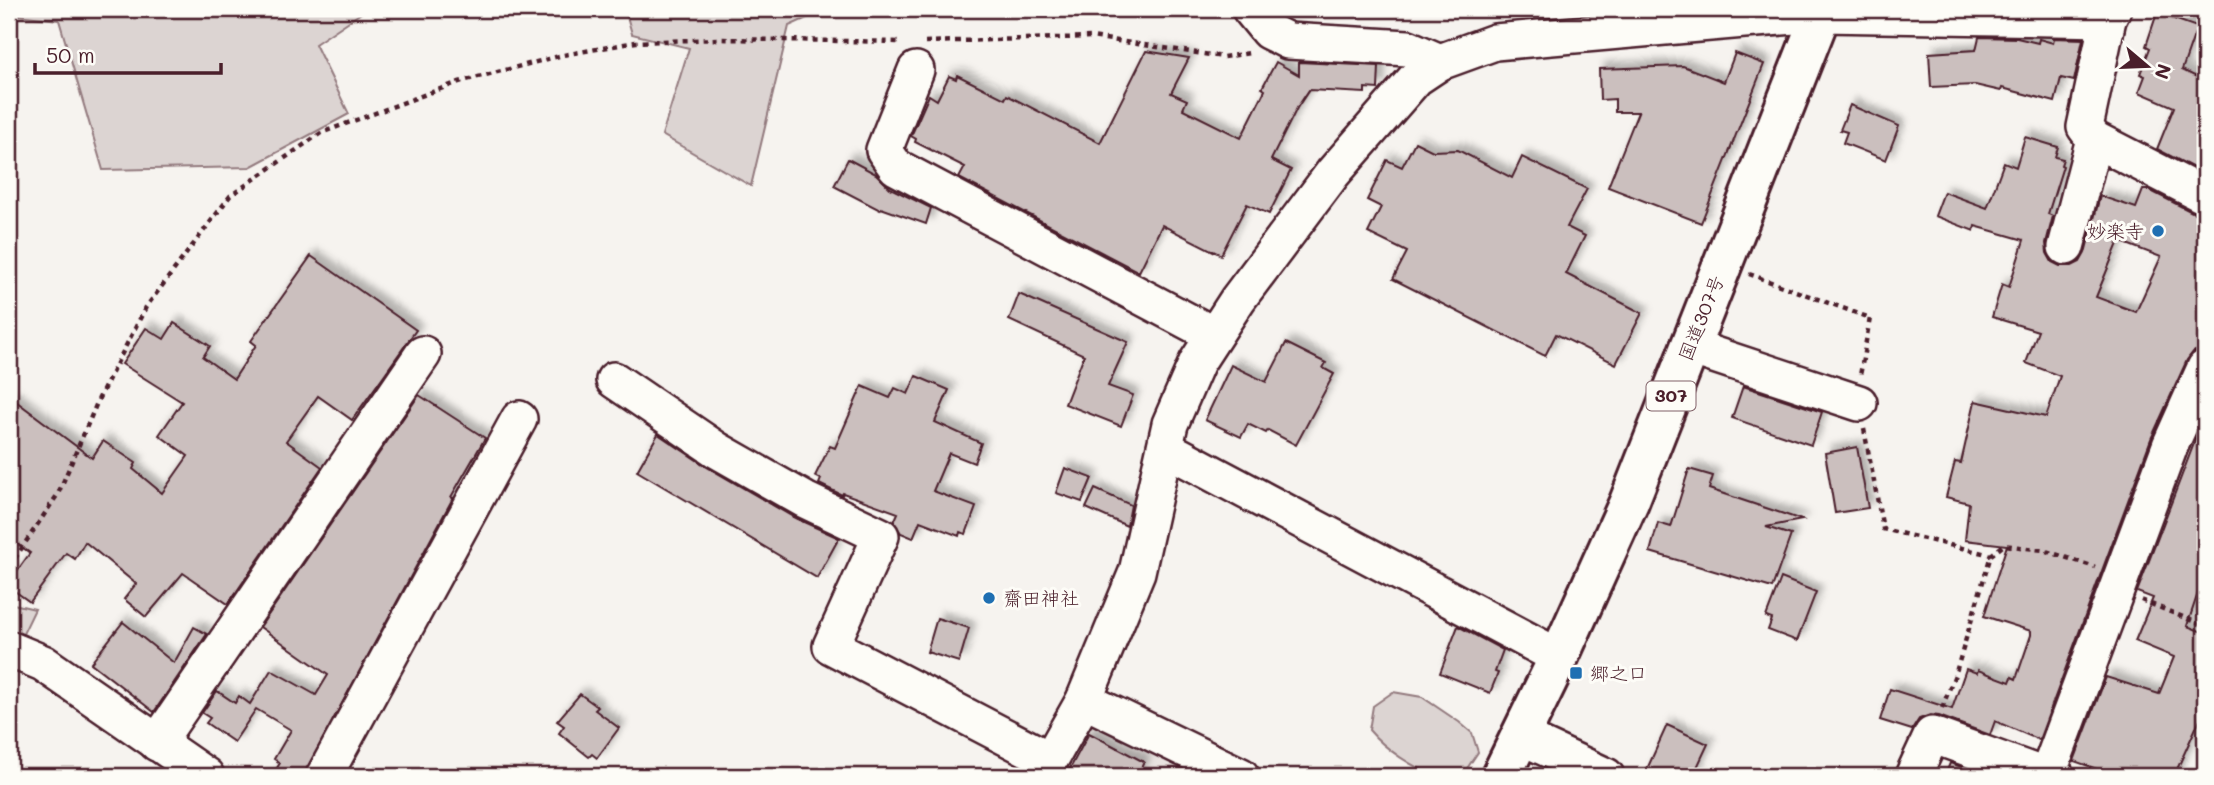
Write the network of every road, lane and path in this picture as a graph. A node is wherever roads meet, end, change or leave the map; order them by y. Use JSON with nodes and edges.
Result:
{"nodes":[{"id":1,"x":1250,"y":9,"type":"edge"},
{"id":2,"x":1822,"y":11,"type":"edge"},
{"id":3,"x":2110,"y":14,"type":"edge"},
{"id":4,"x":1288,"y":41,"type":"junction"},
{"id":5,"x":914,"y":51,"type":"junction"},
{"id":6,"x":1440,"y":62,"type":"junction"},
{"id":7,"x":2094,"y":139,"type":"junction"},
{"id":8,"x":2205,"y":196,"type":"edge"},
{"id":9,"x":2066,"y":247,"type":"dead end"},
{"id":10,"x":1214,"y":335,"type":"junction"},
{"id":11,"x":1690,"y":347,"type":"junction"},
{"id":12,"x":424,"y":354,"type":"dead end"},
{"id":13,"x":2205,"y":368,"type":"edge"},
{"id":14,"x":614,"y":380,"type":"dead end"},
{"id":15,"x":1859,"y":404,"type":"dead end"},
{"id":16,"x":519,"y":419,"type":"dead end"},
{"id":17,"x":1165,"y":448,"type":"junction"},
{"id":18,"x":9,"y":567,"type":"edge"},
{"id":19,"x":2118,"y":583,"type":"junction"},
{"id":20,"x":2205,"y":626,"type":"edge"},
{"id":21,"x":9,"y":649,"type":"edge"},
{"id":22,"x":1559,"y":657,"type":"junction"},
{"id":23,"x":1084,"y":699,"type":"junction"},
{"id":24,"x":1932,"y":735,"type":"junction"},
{"id":25,"x":1520,"y":736,"type":"junction"},
{"id":26,"x":157,"y":743,"type":"junction"},
{"id":27,"x":1045,"y":768,"type":"edge"},
{"id":28,"x":206,"y":776,"type":"edge"},
{"id":29,"x":324,"y":776,"type":"edge"},
{"id":30,"x":1241,"y":776,"type":"edge"},
{"id":31,"x":1501,"y":776,"type":"edge"},
{"id":32,"x":1606,"y":776,"type":"edge"},
{"id":33,"x":1913,"y":776,"type":"edge"},
{"id":34,"x":2045,"y":776,"type":"edge"},
{"id":35,"x":2055,"y":776,"type":"edge"}],
"edges":[{"from":1,"to":4,"type":"street"},
{"from":2,"to":3,"type":"street"},
{"from":2,"to":6,"type":"street"},
{"from":2,"to":11,"type":"highway","name":"国道307号","number":"307"},
{"from":3,"to":7,"type":"street"},
{"from":4,"to":5,"type":"path"},
{"from":4,"to":6,"type":"street"},
{"from":5,"to":10,"type":"street"},
{"from":5,"to":18,"type":"path"},
{"from":6,"to":10,"type":"street"},
{"from":7,"to":8,"type":"street"},
{"from":7,"to":9,"type":"street"},
{"from":10,"to":17,"type":"street"},
{"from":11,"to":15,"type":"street"},
{"from":11,"to":22,"type":"highway","name":"国道307号","number":"307"},
{"from":12,"to":26,"type":"street"},
{"from":13,"to":19,"type":"street"},
{"from":14,"to":27,"type":"street"},
{"from":16,"to":29,"type":"street"},
{"from":17,"to":22,"type":"street"},
{"from":17,"to":23,"type":"street"},
{"from":19,"to":20,"type":"path"},
{"from":19,"to":24,"type":"path"},
{"from":19,"to":35,"type":"street"},
{"from":21,"to":26,"type":"street"},
{"from":22,"to":25,"type":"highway","name":"国道307号","number":"307"},
{"from":23,"to":27,"type":"street"},
{"from":23,"to":30,"type":"street"},
{"from":24,"to":33,"type":"street"},
{"from":24,"to":34,"type":"street"},
{"from":25,"to":31,"type":"highway","name":"国道307号","number":"307"},
{"from":25,"to":32,"type":"street"},
{"from":26,"to":28,"type":"street"}]}
